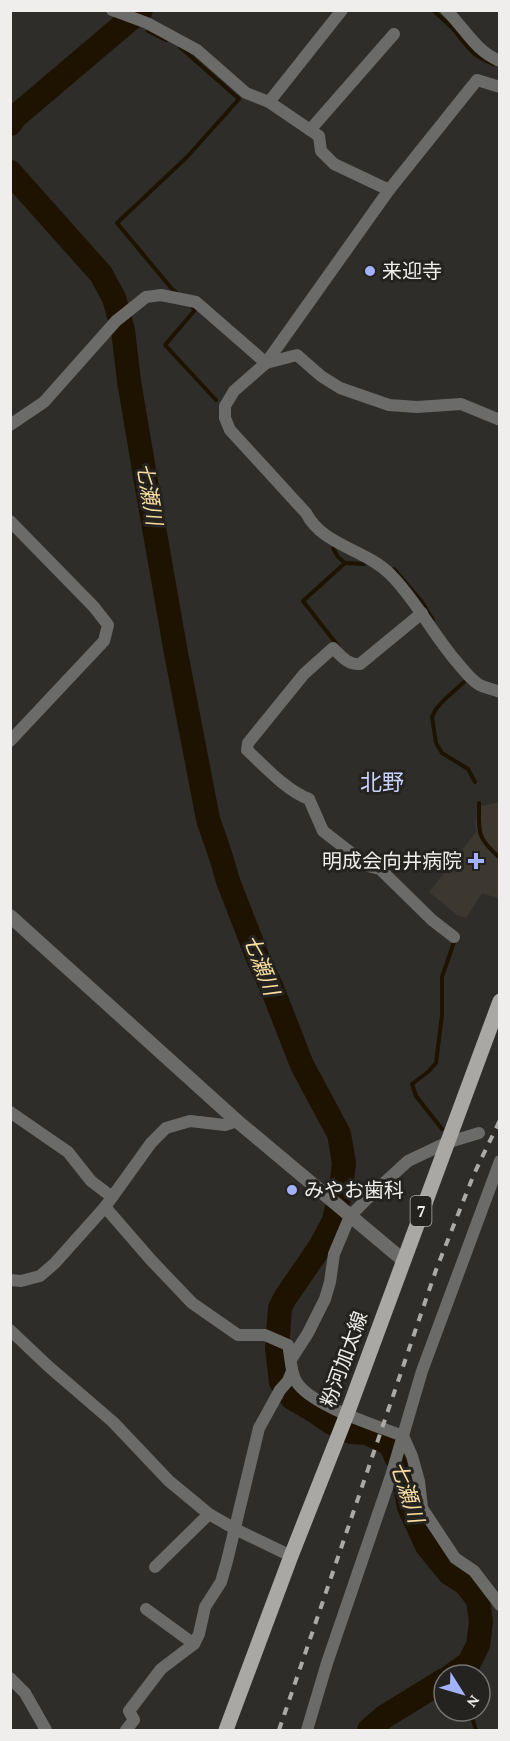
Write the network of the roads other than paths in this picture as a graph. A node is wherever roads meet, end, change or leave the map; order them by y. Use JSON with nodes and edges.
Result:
{"nodes":[{"id":1,"x":342,"y":10,"type":"edge"},
{"id":2,"x":446,"y":10,"type":"edge"},
{"id":3,"x":116,"y":12,"type":"edge"},
{"id":4,"x":394,"y":34,"type":"dead end"},
{"id":5,"x":500,"y":61,"type":"edge"},
{"id":6,"x":500,"y":87,"type":"edge"},
{"id":7,"x":269,"y":102,"type":"junction"},
{"id":8,"x":310,"y":130,"type":"junction"},
{"id":9,"x":389,"y":190,"type":"junction"},
{"id":10,"x":266,"y":363,"type":"junction"},
{"id":11,"x":500,"y":420,"type":"edge"},
{"id":12,"x":10,"y":425,"type":"edge"},
{"id":13,"x":10,"y":521,"type":"edge"},
{"id":14,"x":422,"y":613,"type":"junction"},
{"id":15,"x":500,"y":692,"type":"edge"},
{"id":16,"x":10,"y":741,"type":"edge"},
{"id":17,"x":10,"y":916,"type":"edge"},
{"id":18,"x":454,"y":937,"type":"dead end"},
{"id":19,"x":500,"y":1001,"type":"edge"},
{"id":20,"x":10,"y":1112,"type":"edge"},
{"id":21,"x":237,"y":1121,"type":"junction"},
{"id":22,"x":479,"y":1133,"type":"dead end"},
{"id":23,"x":446,"y":1143,"type":"junction"},
{"id":24,"x":500,"y":1161,"type":"edge"},
{"id":25,"x":108,"y":1202,"type":"junction"},
{"id":26,"x":348,"y":1214,"type":"junction"},
{"id":27,"x":403,"y":1260,"type":"junction"},
{"id":28,"x":10,"y":1280,"type":"edge"},
{"id":29,"x":10,"y":1330,"type":"edge"},
{"id":30,"x":288,"y":1375,"type":"junction"},
{"id":31,"x":343,"y":1424,"type":"junction"},
{"id":32,"x":401,"y":1442,"type":"junction"},
{"id":33,"x":208,"y":1514,"type":"junction"},
{"id":34,"x":235,"y":1529,"type":"junction"},
{"id":35,"x":291,"y":1556,"type":"junction"},
{"id":36,"x":155,"y":1567,"type":"dead end"},
{"id":37,"x":498,"y":1598,"type":"edge"},
{"id":38,"x":146,"y":1609,"type":"dead end"},
{"id":39,"x":194,"y":1644,"type":"junction"},
{"id":40,"x":10,"y":1678,"type":"edge"},
{"id":41,"x":46,"y":1731,"type":"edge"},
{"id":42,"x":126,"y":1731,"type":"edge"},
{"id":43,"x":226,"y":1731,"type":"edge"},
{"id":44,"x":307,"y":1731,"type":"edge"}],
"edges":[{"from":1,"to":7,"type":"street"},
{"from":2,"to":5,"type":"street"},
{"from":3,"to":7,"type":"street"},
{"from":4,"to":8,"type":"street"},
{"from":6,"to":9,"type":"street"},
{"from":7,"to":8,"type":"street"},
{"from":8,"to":9,"type":"street"},
{"from":9,"to":10,"type":"street"},
{"from":10,"to":11,"type":"street"},
{"from":10,"to":12,"type":"street"},
{"from":10,"to":14,"type":"street"},
{"from":13,"to":16,"type":"street"},
{"from":14,"to":15,"type":"street"},
{"from":14,"to":18,"type":"street"},
{"from":17,"to":21,"type":"street"},
{"from":19,"to":23,"type":"main road","name":"粉河加太線","number":"7"},
{"from":20,"to":25,"type":"street"},
{"from":21,"to":25,"type":"street"},
{"from":21,"to":26,"type":"street"},
{"from":22,"to":23,"type":"street"},
{"from":23,"to":26,"type":"street"},
{"from":23,"to":27,"type":"main road","name":"粉河加太線","number":"7"},
{"from":24,"to":32,"type":"street"},
{"from":25,"to":28,"type":"street"},
{"from":25,"to":30,"type":"street"},
{"from":26,"to":27,"type":"street"},
{"from":26,"to":30,"type":"street"},
{"from":27,"to":31,"type":"main road","name":"粉河加太線","number":"7"},
{"from":29,"to":33,"type":"street"},
{"from":30,"to":31,"type":"street"},
{"from":30,"to":34,"type":"street"},
{"from":31,"to":32,"type":"street"},
{"from":31,"to":35,"type":"main road","name":"粉河加太線","number":"7"},
{"from":32,"to":37,"type":"street"},
{"from":32,"to":44,"type":"street"},
{"from":33,"to":34,"type":"street"},
{"from":33,"to":36,"type":"street"},
{"from":34,"to":35,"type":"street"},
{"from":34,"to":39,"type":"street"},
{"from":35,"to":43,"type":"main road","name":"粉河加太線","number":"7"},
{"from":38,"to":39,"type":"street"},
{"from":39,"to":42,"type":"street"},
{"from":40,"to":41,"type":"street"}]}
